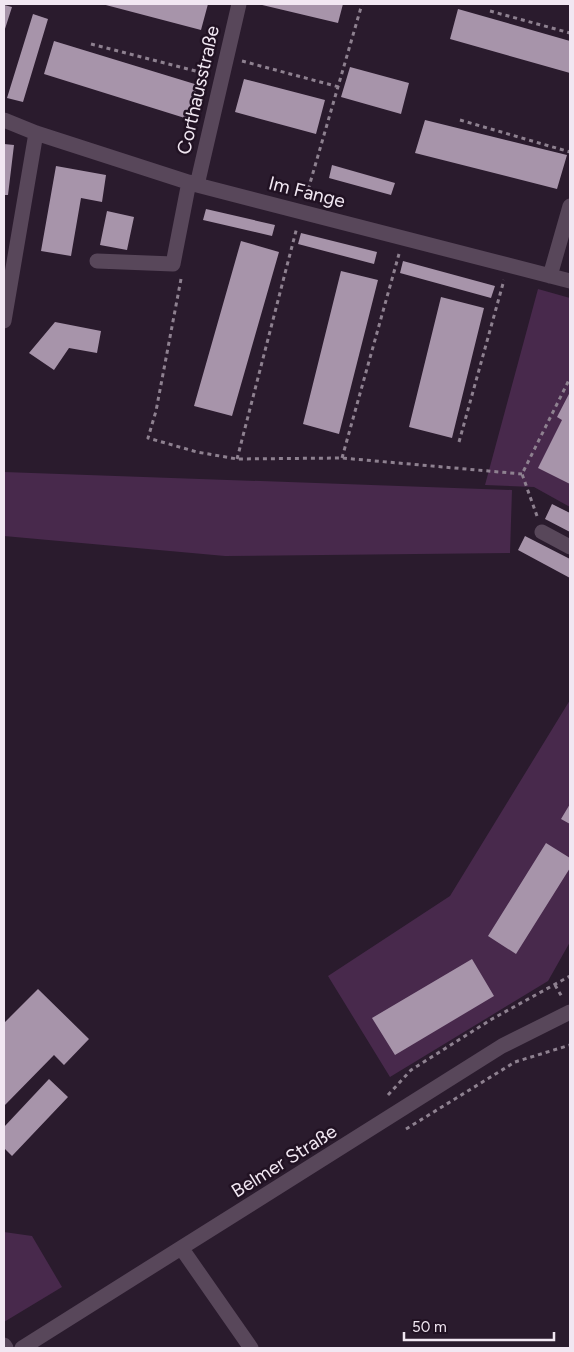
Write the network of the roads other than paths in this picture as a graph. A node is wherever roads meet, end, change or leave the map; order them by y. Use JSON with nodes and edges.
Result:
{"nodes":[{"id":1,"x":239,"y":4,"type":"edge"},
{"id":2,"x":4,"y":120,"type":"edge"},
{"id":3,"x":36,"y":133,"type":"junction"},
{"id":4,"x":193,"y":183,"type":"junction"},
{"id":5,"x":570,"y":206,"type":"edge"},
{"id":6,"x":97,"y":261,"type":"dead end"},
{"id":7,"x":550,"y":276,"type":"junction"},
{"id":8,"x":570,"y":281,"type":"edge"},
{"id":9,"x":4,"y":321,"type":"edge"},
{"id":10,"x":542,"y":532,"type":"road end"},
{"id":11,"x":570,"y":547,"type":"edge"},
{"id":12,"x":570,"y":1012,"type":"edge"},
{"id":13,"x":182,"y":1249,"type":"junction"},
{"id":14,"x":4,"y":1345,"type":"edge"},
{"id":15,"x":6,"y":1348,"type":"edge"},
{"id":16,"x":22,"y":1348,"type":"edge"},
{"id":17,"x":251,"y":1348,"type":"edge"}],
"edges":[{"from":1,"to":4,"type":"street","name":"Corthausstraße"},
{"from":2,"to":3,"type":"street","name":"Im Fange"},
{"from":3,"to":4,"type":"street","name":"Im Fange"},
{"from":3,"to":9,"type":"street"},
{"from":4,"to":6,"type":"street","name":"Corthausstraße"},
{"from":4,"to":7,"type":"street","name":"Im Fange"},
{"from":5,"to":7,"type":"street"},
{"from":7,"to":8,"type":"street","name":"Im Fange"},
{"from":10,"to":11,"type":"street"},
{"from":12,"to":13,"type":"street","name":"Belmer Straße"},
{"from":13,"to":16,"type":"street","name":"Belmer Straße"},
{"from":13,"to":17,"type":"street"},
{"from":14,"to":15,"type":"street"}]}
